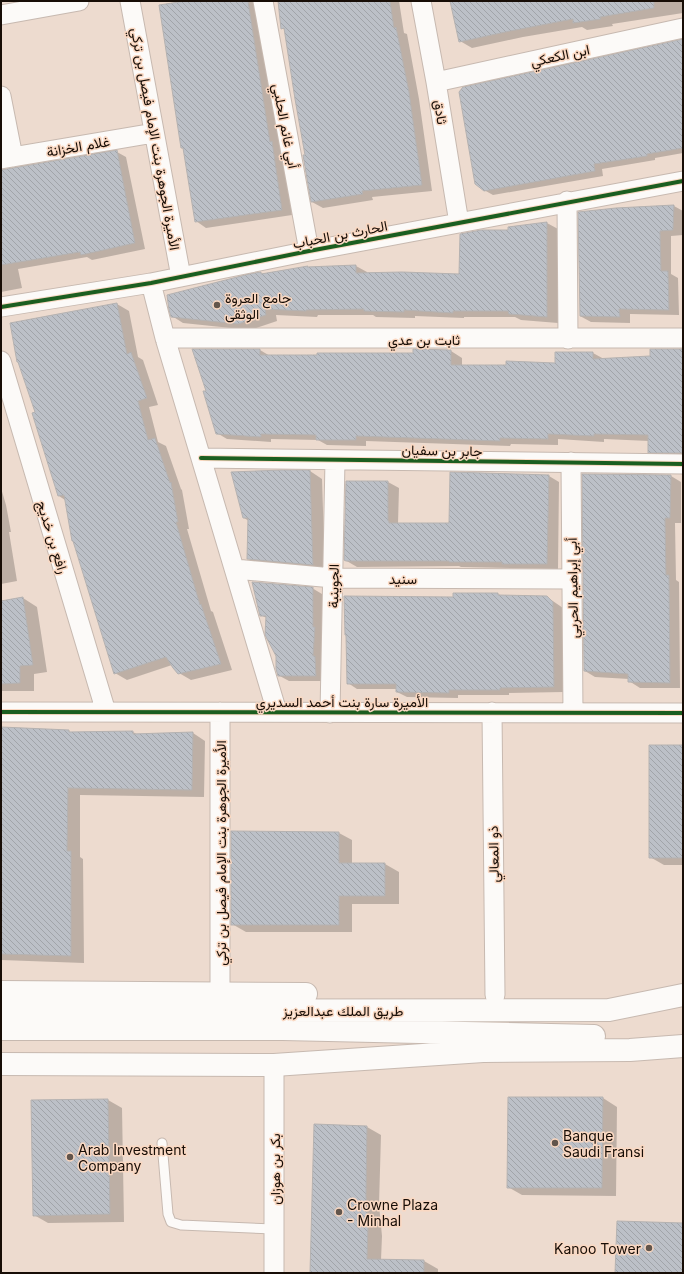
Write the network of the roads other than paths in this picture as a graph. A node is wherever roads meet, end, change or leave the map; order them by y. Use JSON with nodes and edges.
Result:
{"nodes":[{"id":1,"x":79,"y":1,"type":"edge"},
{"id":2,"x":130,"y":1,"type":"edge"},
{"id":3,"x":263,"y":1,"type":"edge"},
{"id":4,"x":422,"y":1,"type":"edge"},
{"id":5,"x":1,"y":14,"type":"edge"},
{"id":6,"x":683,"y":28,"type":"edge"},
{"id":7,"x":436,"y":82,"type":"junction"},
{"id":8,"x":1,"y":96,"type":"edge"},
{"id":9,"x":154,"y":133,"type":"junction"},
{"id":10,"x":7,"y":158,"type":"edge"},
{"id":11,"x":683,"y":181,"type":"edge"},
{"id":12,"x":567,"y":202,"type":"junction"},
{"id":13,"x":459,"y":223,"type":"junction"},
{"id":14,"x":309,"y":251,"type":"junction"},
{"id":15,"x":182,"y":276,"type":"junction"},
{"id":16,"x":151,"y":282,"type":"junction"},
{"id":17,"x":1,"y":307,"type":"edge"},
{"id":18,"x":165,"y":338,"type":"junction"},
{"id":19,"x":683,"y":338,"type":"edge"},
{"id":20,"x":568,"y":339,"type":"junction"},
{"id":21,"x":1,"y":362,"type":"edge"},
{"id":22,"x":201,"y":458,"type":"junction"},
{"id":23,"x":335,"y":460,"type":"junction"},
{"id":24,"x":571,"y":462,"type":"junction"},
{"id":25,"x":683,"y":464,"type":"edge"},
{"id":26,"x":235,"y":569,"type":"junction"},
{"id":27,"x":333,"y":578,"type":"junction"},
{"id":28,"x":572,"y":579,"type":"junction"},
{"id":29,"x":1,"y":712,"type":"edge"},
{"id":30,"x":106,"y":712,"type":"junction"},
{"id":31,"x":220,"y":712,"type":"junction"},
{"id":32,"x":277,"y":712,"type":"junction"},
{"id":33,"x":492,"y":712,"type":"junction"},
{"id":34,"x":330,"y":713,"type":"junction"},
{"id":35,"x":573,"y":713,"type":"junction"},
{"id":36,"x":683,"y":713,"type":"edge"},
{"id":37,"x":1,"y":992,"type":"edge"},
{"id":38,"x":220,"y":994,"type":"junction"},
{"id":39,"x":495,"y":995,"type":"junction"},
{"id":40,"x":682,"y":995,"type":"edge"},
{"id":41,"x":1,"y":1011,"type":"edge"},
{"id":42,"x":1,"y":1029,"type":"edge"},
{"id":43,"x":683,"y":1046,"type":"edge"},
{"id":44,"x":1,"y":1064,"type":"edge"},
{"id":45,"x":274,"y":1065,"type":"junction"},
{"id":46,"x":162,"y":1143,"type":"dead end"},
{"id":47,"x":274,"y":1229,"type":"junction"},
{"id":48,"x":274,"y":1273,"type":"edge"}],
"edges":[{"from":1,"to":5,"type":"street"},
{"from":2,"to":9,"type":"street","name":"الأميرة الجوهرة بنت الإمام فيصل بن تركي"},
{"from":3,"to":14,"type":"street","name":"أبي غانم الحلبي"},
{"from":4,"to":7,"type":"street","name":"ثادق"},
{"from":6,"to":7,"type":"street","name":"ابن الكعكي"},
{"from":7,"to":13,"type":"street","name":"ثادق"},
{"from":8,"to":10,"type":"street"},
{"from":9,"to":10,"type":"street","name":"غلام الخزانة"},
{"from":9,"to":15,"type":"street","name":"الأميرة الجوهرة بنت الإمام فيصل بن تركي"},
{"from":11,"to":12,"type":"street","name":"الحارث بن الحباب"},
{"from":12,"to":13,"type":"street","name":"الحارث بن الحباب"},
{"from":12,"to":20,"type":"street"},
{"from":13,"to":14,"type":"street","name":"الحارث بن الحباب"},
{"from":14,"to":15,"type":"street","name":"الحارث بن الحباب"},
{"from":15,"to":16,"type":"street","name":"الحارث بن الحباب"},
{"from":16,"to":17,"type":"street","name":"الحارث بن الحباب"},
{"from":16,"to":18,"type":"street"},
{"from":18,"to":20,"type":"street","name":"ثابت بن عدي"},
{"from":18,"to":22,"type":"street"},
{"from":19,"to":20,"type":"street","name":"ثابت بن عدي"},
{"from":21,"to":30,"type":"street","name":"رافع بن خديج"},
{"from":22,"to":23,"type":"street","name":"جابر بن سفيان"},
{"from":22,"to":26,"type":"street"},
{"from":23,"to":24,"type":"street","name":"جابر بن سفيان"},
{"from":23,"to":27,"type":"street","name":"الجوينبة"},
{"from":24,"to":25,"type":"street","name":"جابر بن سفيان"},
{"from":24,"to":28,"type":"street","name":"أبي إبراهيم الحربي"},
{"from":26,"to":27,"type":"street","name":"سنيد"},
{"from":26,"to":32,"type":"street"},
{"from":27,"to":28,"type":"street","name":"سنيد"},
{"from":27,"to":34,"type":"street","name":"الجوينبة"},
{"from":28,"to":35,"type":"street","name":"أبي إبراهيم الحربي"},
{"from":29,"to":30,"type":"street","name":"الأميرة سارة بنت أحمد السديري"},
{"from":30,"to":31,"type":"street","name":"الأميرة سارة بنت أحمد السديري"},
{"from":31,"to":32,"type":"street","name":"الأميرة سارة بنت أحمد السديري"},
{"from":31,"to":38,"type":"street","name":"الأميرة الجوهرة بنت الإمام فيصل بن تركي"},
{"from":32,"to":34,"type":"street","name":"الأميرة سارة بنت أحمد السديري"},
{"from":33,"to":34,"type":"street","name":"الأميرة سارة بنت أحمد السديري"},
{"from":33,"to":35,"type":"street","name":"الأميرة سارة بنت أحمد السديري"},
{"from":33,"to":39,"type":"street","name":"ذو المعالي"},
{"from":35,"to":36,"type":"street","name":"الأميرة سارة بنت أحمد السديري"},
{"from":37,"to":38,"type":"main road"},
{"from":38,"to":39,"type":"main road"},
{"from":39,"to":40,"type":"main road"},
{"from":40,"to":41,"type":"main road","name":"طريق الملك عبدالعزيز"},
{"from":42,"to":43,"type":"main road","name":"طريق الملك عبدالعزيز"},
{"from":43,"to":45,"type":"main road"},
{"from":44,"to":45,"type":"main road"},
{"from":45,"to":47,"type":"street","name":"بكر بن هوزان"},
{"from":46,"to":47,"type":"lane"},
{"from":47,"to":48,"type":"street","name":"بكر بن هوزان"}]}
